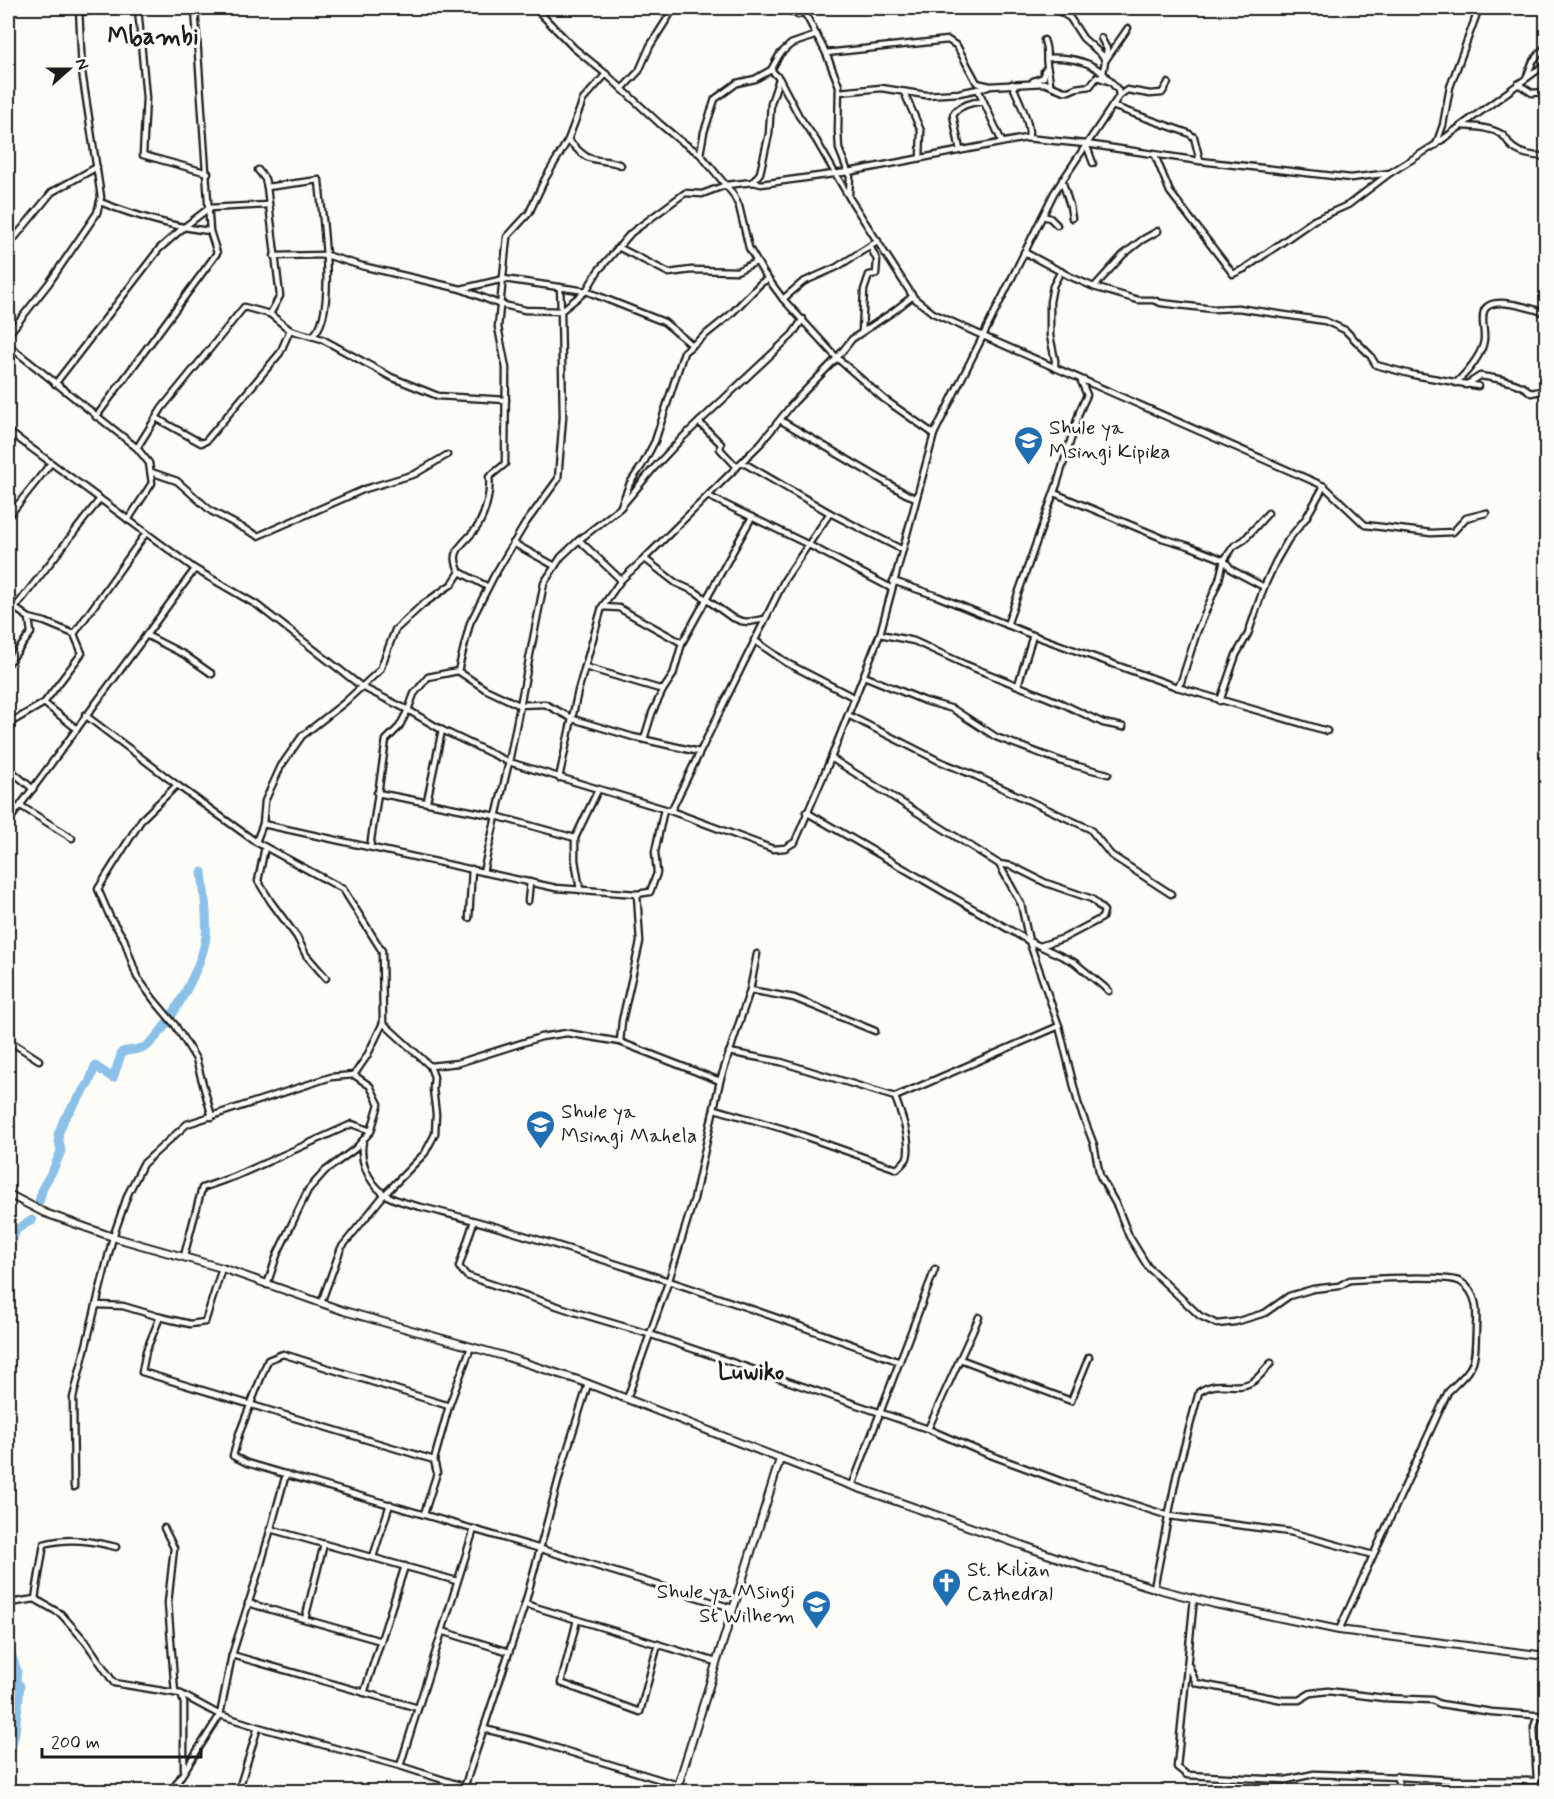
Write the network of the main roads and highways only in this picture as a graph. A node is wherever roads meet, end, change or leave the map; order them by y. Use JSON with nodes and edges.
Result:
{"nodes":[{"id":1,"x":8,"y":1194,"type":"edge"},
{"id":2,"x":780,"y":1459,"type":"junction"},
{"id":3,"x":1546,"y":1656,"type":"edge"},
{"id":4,"x":677,"y":1788,"type":"edge"}],
"edges":[{"from":1,"to":2,"type":"main road"},
{"from":2,"to":3,"type":"main road"},
{"from":2,"to":4,"type":"main road"}]}
